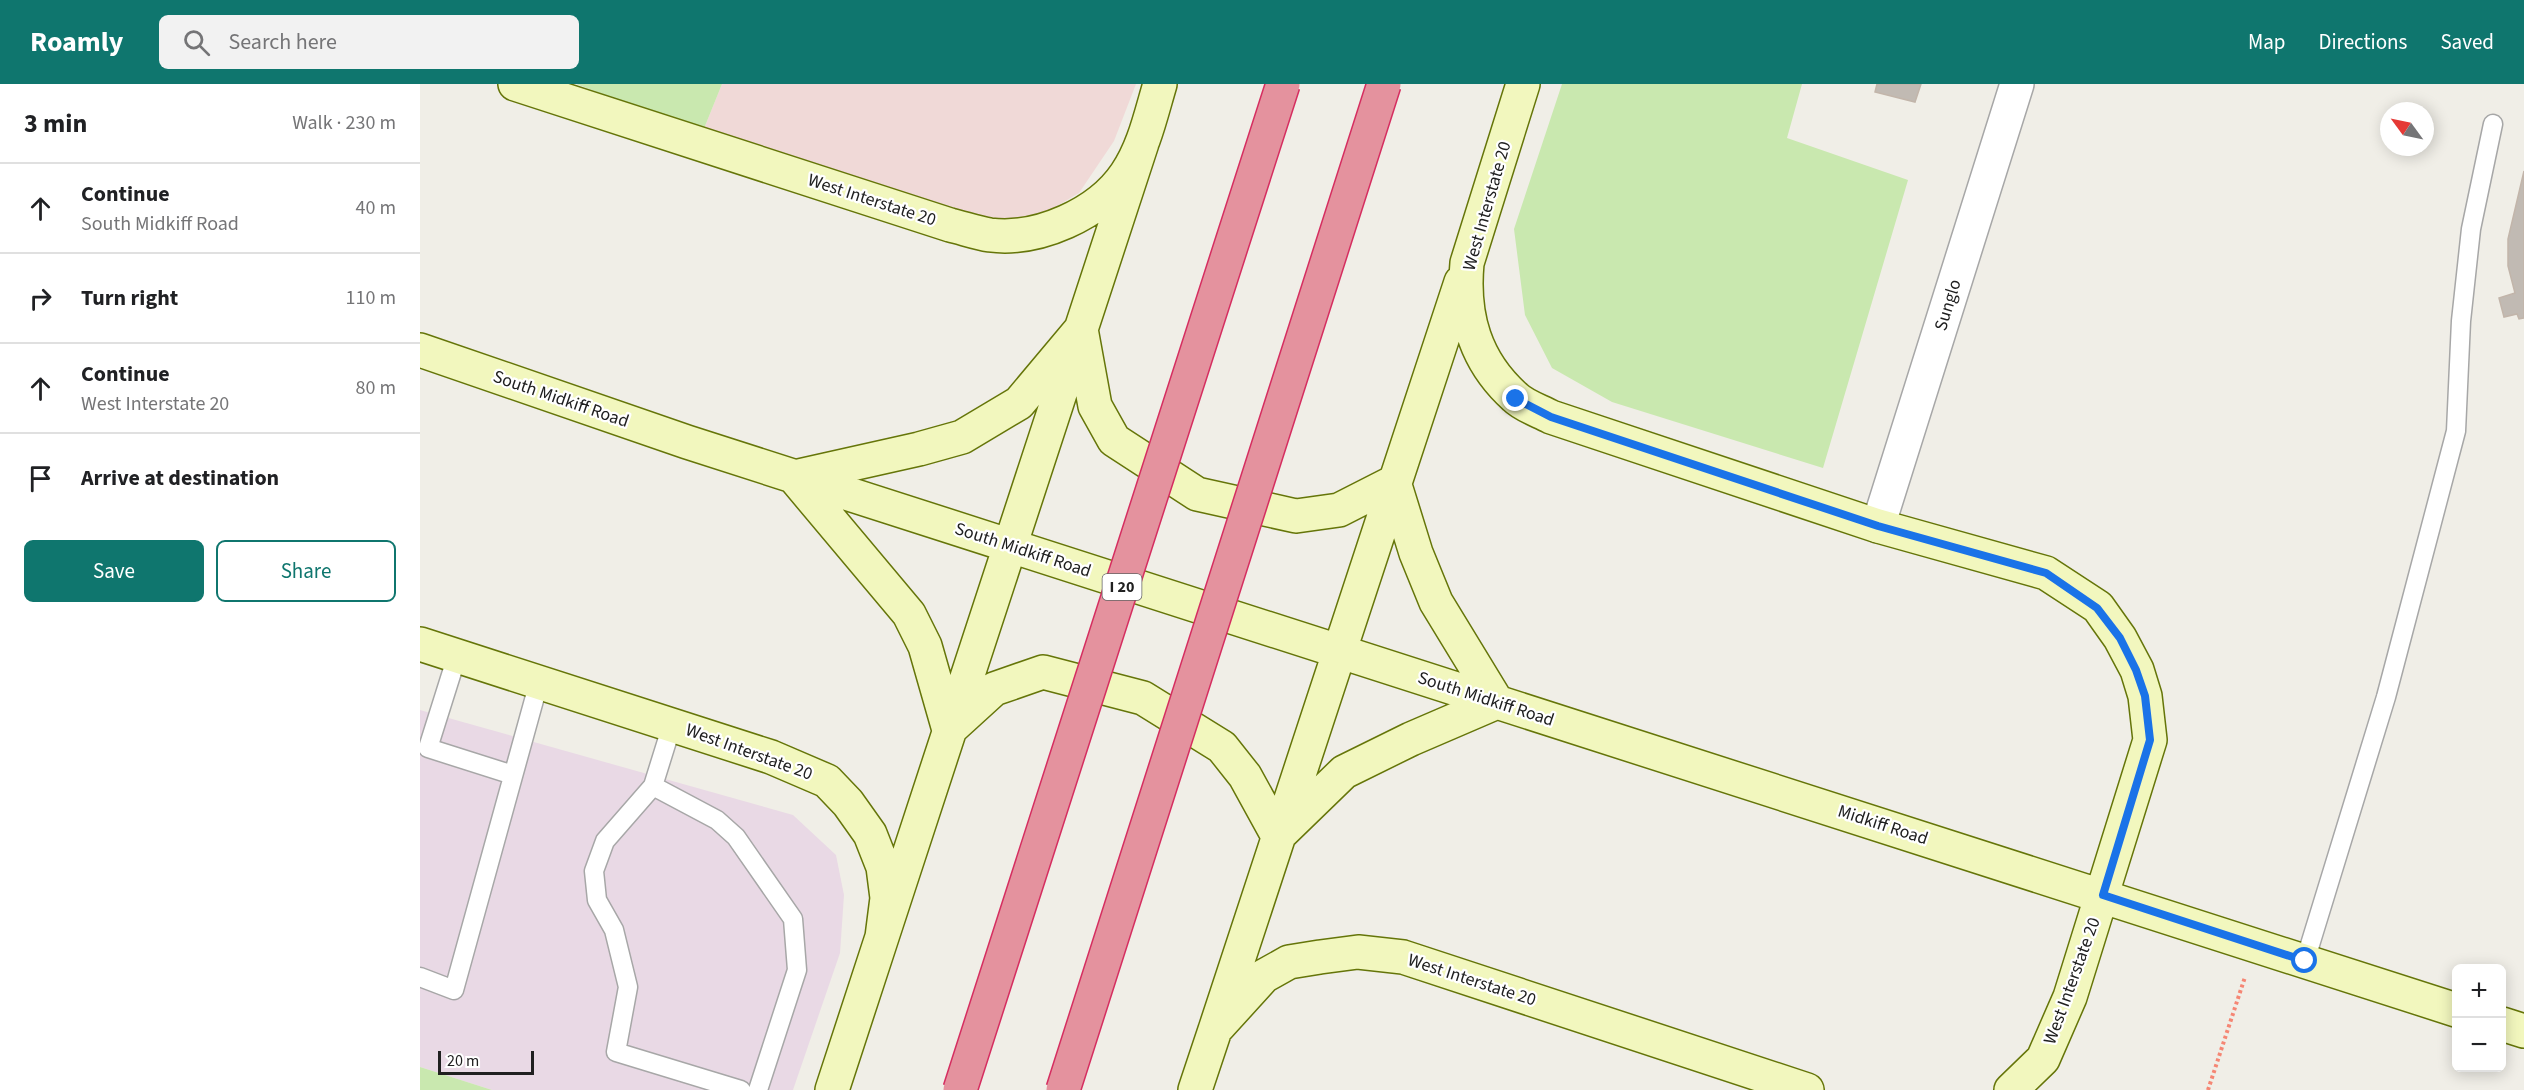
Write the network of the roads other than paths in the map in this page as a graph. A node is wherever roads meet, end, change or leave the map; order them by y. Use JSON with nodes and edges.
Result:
{"nodes":[{"id":1,"x":515,"y":84,"type":"edge"},
{"id":2,"x":1160,"y":84,"type":"edge"},
{"id":3,"x":1283,"y":84,"type":"edge"},
{"id":4,"x":1384,"y":84,"type":"edge"},
{"id":5,"x":1523,"y":84,"type":"edge"},
{"id":6,"x":2017,"y":84,"type":"edge"},
{"id":7,"x":2493,"y":124,"type":"dead end"},
{"id":8,"x":1142,"y":143,"type":"junction"},
{"id":9,"x":1467,"y":263,"type":"junction"},
{"id":10,"x":1081,"y":329,"type":"junction"},
{"id":11,"x":420,"y":350,"type":"edge"},
{"id":12,"x":794,"y":477,"type":"junction"},
{"id":13,"x":1394,"y":482,"type":"junction"},
{"id":14,"x":1878,"y":526,"type":"junction"},
{"id":15,"x":1011,"y":546,"type":"junction"},
{"id":16,"x":420,"y":644,"type":"edge"},
{"id":17,"x":1338,"y":651,"type":"junction"},
{"id":18,"x":457,"y":656,"type":"junction"},
{"id":19,"x":539,"y":682,"type":"junction"},
{"id":20,"x":1497,"y":702,"type":"junction"},
{"id":21,"x":672,"y":725,"type":"junction"},
{"id":22,"x":950,"y":730,"type":"junction"},
{"id":23,"x":1663,"y":755,"type":"joint"},
{"id":24,"x":513,"y":775,"type":"junction"},
{"id":25,"x":653,"y":786,"type":"junction"},
{"id":26,"x":1278,"y":836,"type":"junction"},
{"id":27,"x":2103,"y":895,"type":"junction"},
{"id":28,"x":882,"y":937,"type":"junction"},
{"id":29,"x":2305,"y":961,"type":"junction"},
{"id":30,"x":420,"y":977,"type":"edge"},
{"id":31,"x":2452,"y":1008,"type":"edge"},
{"id":32,"x":2506,"y":1025,"type":"edge"},
{"id":33,"x":1215,"y":1030,"type":"junction"},
{"id":34,"x":2524,"y":1031,"type":"edge"},
{"id":35,"x":741,"y":1090,"type":"edge"},
{"id":36,"x":758,"y":1090,"type":"edge"},
{"id":37,"x":832,"y":1090,"type":"edge"},
{"id":38,"x":960,"y":1090,"type":"edge"},
{"id":39,"x":1063,"y":1090,"type":"edge"},
{"id":40,"x":1195,"y":1090,"type":"edge"},
{"id":41,"x":1807,"y":1090,"type":"edge"},
{"id":42,"x":2011,"y":1090,"type":"edge"}],
"edges":[{"from":1,"to":8,"type":"main road","name":"West Interstate 20"},
{"from":2,"to":8,"type":"main road","name":"West Interstate 20"},
{"from":3,"to":38,"type":"highway","number":"I 20","bridge":true},
{"from":4,"to":39,"type":"highway","bridge":true},
{"from":5,"to":9,"type":"main road","name":"West Interstate 20"},
{"from":6,"to":14,"type":"street","name":"Sunglo"},
{"from":7,"to":29,"type":"lane"},
{"from":8,"to":10,"type":"main road"},
{"from":9,"to":13,"type":"main road"},
{"from":9,"to":14,"type":"main road","name":"West Interstate 20"},
{"from":10,"to":12,"type":"main road"},
{"from":10,"to":13,"type":"main road"},
{"from":10,"to":15,"type":"main road"},
{"from":11,"to":12,"type":"main road","name":"South Midkiff Road"},
{"from":12,"to":15,"type":"main road","name":"South Midkiff Road"},
{"from":12,"to":22,"type":"main road"},
{"from":13,"to":17,"type":"main road"},
{"from":13,"to":20,"type":"main road"},
{"from":14,"to":27,"type":"main road","name":"West Interstate 20"},
{"from":15,"to":17,"type":"main road","name":"South Midkiff Road"},
{"from":15,"to":22,"type":"main road"},
{"from":16,"to":18,"type":"main road","name":"West Interstate 20"},
{"from":17,"to":20,"type":"main road","name":"South Midkiff Road"},
{"from":17,"to":26,"type":"main road"},
{"from":18,"to":19,"type":"main road","name":"West Interstate 20"},
{"from":18,"to":24,"type":"lane"},
{"from":19,"to":21,"type":"main road","name":"West Interstate 20"},
{"from":19,"to":24,"type":"lane"},
{"from":20,"to":23,"type":"main road","name":"South Midkiff Road"},
{"from":20,"to":26,"type":"main road"},
{"from":21,"to":25,"type":"lane"},
{"from":21,"to":28,"type":"main road","name":"West Interstate 20"},
{"from":22,"to":26,"type":"main road"},
{"from":22,"to":28,"type":"main road"},
{"from":23,"to":27,"type":"main road","name":"Midkiff Road"},
{"from":24,"to":30,"type":"lane"},
{"from":25,"to":35,"type":"lane"},
{"from":25,"to":36,"type":"lane"},
{"from":26,"to":33,"type":"main road"},
{"from":27,"to":29,"type":"main road"},
{"from":27,"to":42,"type":"main road","name":"West Interstate 20"},
{"from":28,"to":37,"type":"main road","name":"West Interstate 20"},
{"from":29,"to":31,"type":"main road"},
{"from":32,"to":34,"type":"main road"},
{"from":33,"to":40,"type":"main road","name":"West Interstate 20"},
{"from":33,"to":41,"type":"main road","name":"West Interstate 20"}]}
